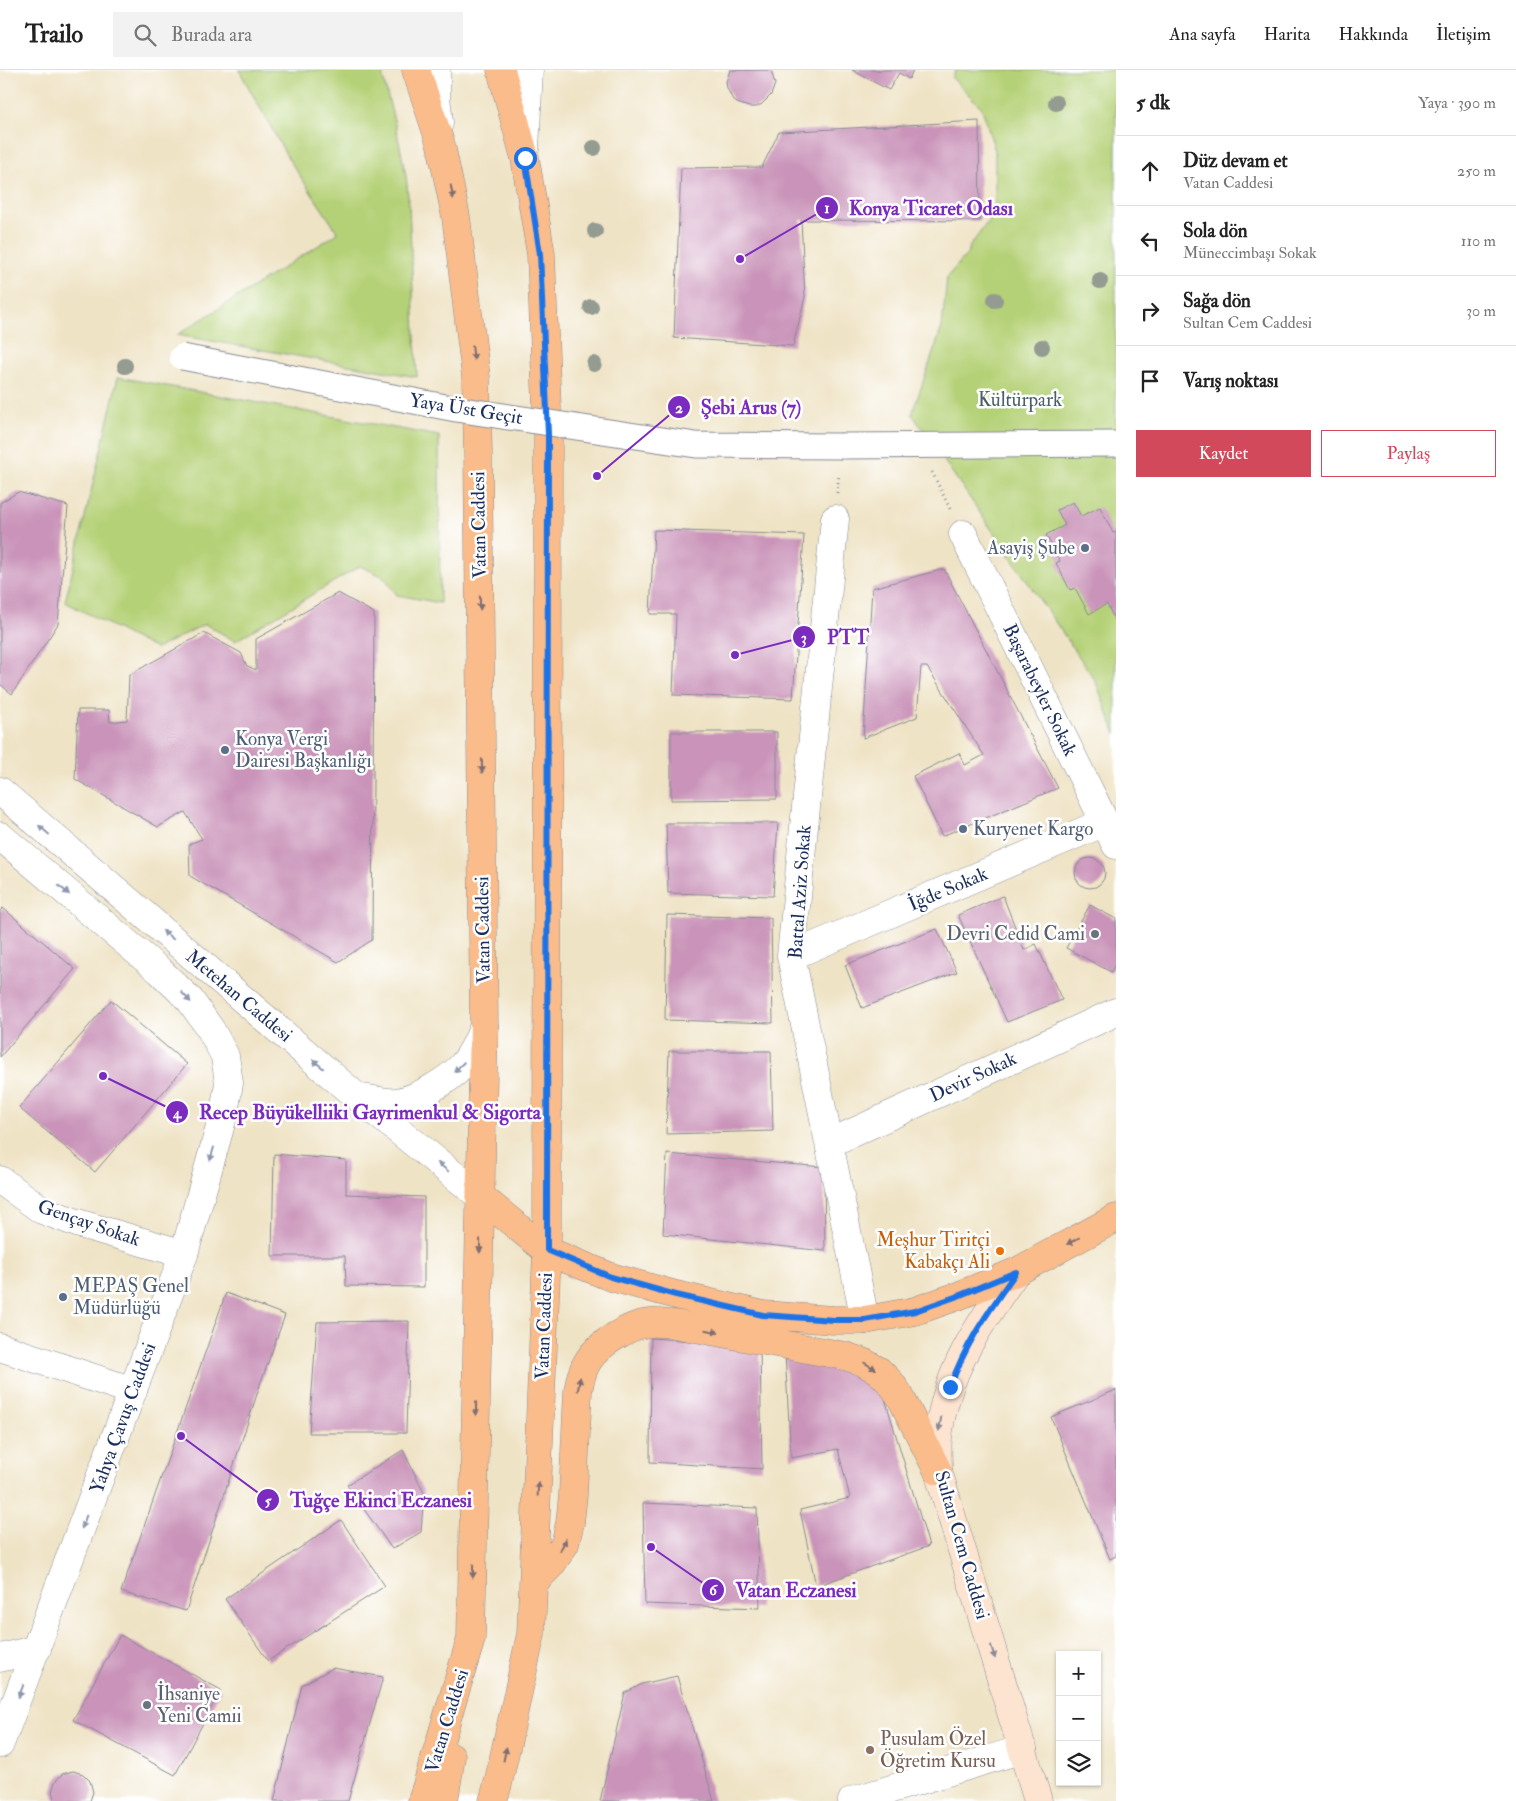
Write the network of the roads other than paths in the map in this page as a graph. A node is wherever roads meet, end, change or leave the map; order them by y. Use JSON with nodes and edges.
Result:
{"nodes":[{"id":1,"x":416,"y":70,"type":"edge"},
{"id":2,"x":436,"y":70,"type":"edge"},
{"id":3,"x":501,"y":70,"type":"edge"},
{"id":4,"x":529,"y":70,"type":"edge"},
{"id":5,"x":442,"y":144,"type":"junction"},
{"id":6,"x":525,"y":158,"type":"junction"},
{"id":7,"x":182,"y":357,"type":"dead end"},
{"id":8,"x":1116,"y":444,"type":"edge"},
{"id":9,"x":835,"y":519,"type":"road end"},
{"id":10,"x":963,"y":534,"type":"road end"},
{"id":11,"x":0,"y":791,"type":"edge"},
{"id":12,"x":1110,"y":833,"type":"edge"},
{"id":13,"x":0,"y":836,"type":"edge"},
{"id":14,"x":791,"y":956,"type":"junction"},
{"id":15,"x":1116,"y":1012,"type":"edge"},
{"id":16,"x":484,"y":1026,"type":"junction"},
{"id":17,"x":225,"y":1056,"type":"joint"},
{"id":18,"x":357,"y":1097,"type":"junction"},
{"id":19,"x":830,"y":1143,"type":"junction"},
{"id":20,"x":0,"y":1180,"type":"edge"},
{"id":21,"x":481,"y":1198,"type":"junction"},
{"id":22,"x":1116,"y":1218,"type":"edge"},
{"id":23,"x":547,"y":1250,"type":"junction"},
{"id":24,"x":184,"y":1254,"type":"junction"},
{"id":25,"x":1016,"y":1272,"type":"junction"},
{"id":26,"x":865,"y":1320,"type":"junction"},
{"id":27,"x":0,"y":1347,"type":"edge"},
{"id":28,"x":133,"y":1391,"type":"junction"},
{"id":29,"x":938,"y":1471,"type":"junction"},
{"id":30,"x":533,"y":1583,"type":"junction"},
{"id":31,"x":471,"y":1639,"type":"junction"},
{"id":32,"x":37,"y":1649,"type":"junction"},
{"id":33,"x":0,"y":1658,"type":"edge"},
{"id":34,"x":0,"y":1744,"type":"edge"},
{"id":35,"x":1023,"y":1750,"type":"junction"},
{"id":36,"x":422,"y":1801,"type":"edge"},
{"id":37,"x":444,"y":1801,"type":"edge"},
{"id":38,"x":492,"y":1801,"type":"edge"},
{"id":39,"x":852,"y":1801,"type":"edge"},
{"id":40,"x":1038,"y":1801,"type":"edge"}],
"edges":[{"from":1,"to":5,"type":"main road","name":"Vatan Caddesi"},
{"from":2,"to":5,"type":"street"},
{"from":3,"to":6,"type":"main road","name":"Vatan Caddesi"},
{"from":4,"to":6,"type":"street"},
{"from":5,"to":16,"type":"main road","name":"Vatan Caddesi","one_way":true},
{"from":6,"to":23,"type":"main road","name":"Vatan Caddesi"},
{"from":7,"to":8,"type":"street","name":"Yaya Üst Geçit","bridge":true},
{"from":9,"to":14,"type":"street","name":"Battal Aziz Sokak"},
{"from":10,"to":12,"type":"street","name":"Başarabeyler Sokak"},
{"from":18,"to":11,"type":"street","name":"Metehan Caddesi","one_way":true},
{"from":12,"to":14,"type":"street","name":"İğde Sokak"},
{"from":13,"to":17,"type":"street","name":"Metehan Caddesi","one_way":true},
{"from":14,"to":19,"type":"street","name":"Battal Aziz Sokak"},
{"from":15,"to":19,"type":"street","name":"Devir Sokak"},
{"from":16,"to":18,"type":"street","one_way":true},
{"from":16,"to":21,"type":"main road","name":"Vatan Caddesi"},
{"from":17,"to":24,"type":"street","name":"Yahya Çavuş Caddesi","one_way":true},
{"from":21,"to":18,"type":"street","name":"Metehan Caddesi","one_way":true},
{"from":19,"to":26,"type":"street","name":"Battal Aziz Sokak"},
{"from":20,"to":24,"type":"street","name":"Gençay Sokak"},
{"from":21,"to":23,"type":"main road"},
{"from":21,"to":31,"type":"main road","name":"Vatan Caddesi","one_way":true},
{"from":22,"to":25,"type":"main road","one_way":true},
{"from":23,"to":26,"type":"main road"},
{"from":30,"to":23,"type":"main road","name":"Vatan Caddesi","one_way":true},
{"from":24,"to":28,"type":"street","name":"Yahya Çavuş Caddesi"},
{"from":25,"to":26,"type":"main road"},
{"from":25,"to":29,"type":"main road","name":"Sultan Cem Caddesi","one_way":true},
{"from":27,"to":28,"type":"street"},
{"from":28,"to":32,"type":"street","name":"Yahya Çavuş Caddesi","one_way":true},
{"from":30,"to":29,"type":"main road","one_way":true},
{"from":29,"to":35,"type":"main road","name":"Sultan Cem Caddesi","one_way":true},
{"from":38,"to":30,"type":"main road","name":"Vatan Caddesi","one_way":true},
{"from":31,"to":36,"type":"main road","name":"Vatan Caddesi"},
{"from":31,"to":37,"type":"main road"},
{"from":32,"to":33,"type":"street"},
{"from":32,"to":34,"type":"street","name":"Yahya Çavuş Caddesi","one_way":true},
{"from":35,"to":39,"type":"street"},
{"from":35,"to":40,"type":"main road","name":"Sultan Cem Caddesi"}]}
